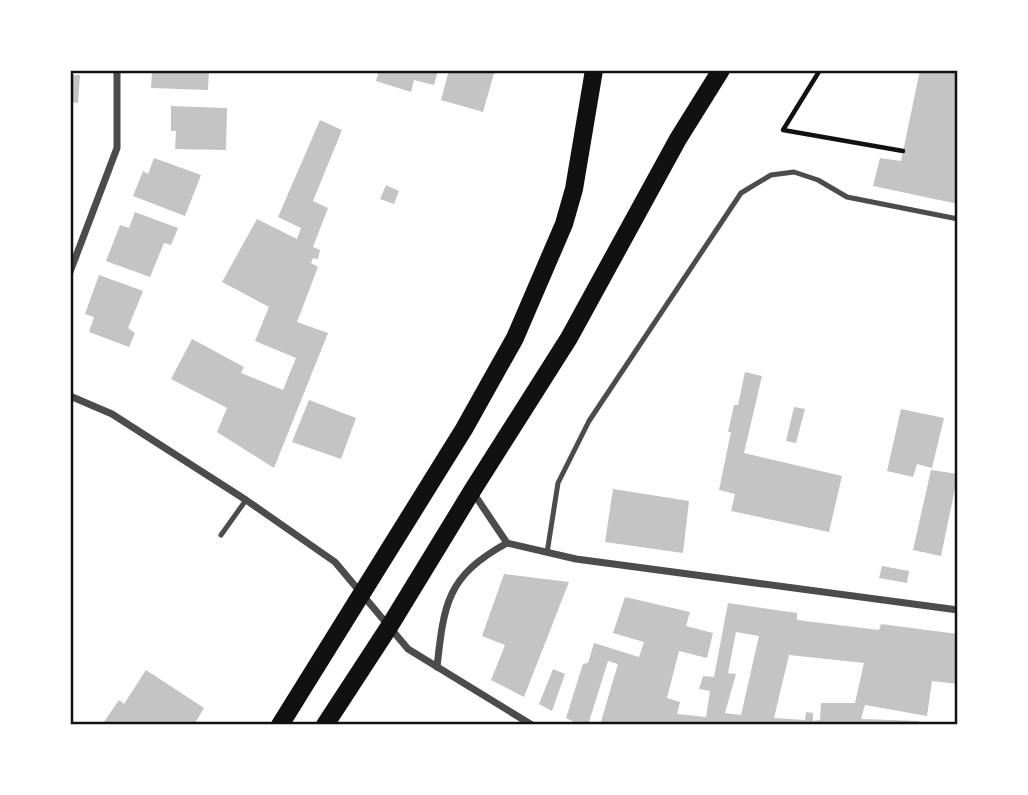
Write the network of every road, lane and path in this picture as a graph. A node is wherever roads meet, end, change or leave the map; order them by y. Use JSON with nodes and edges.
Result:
{"nodes":[{"id":1,"x":117,"y":70,"type":"edge"},
{"id":2,"x":594,"y":70,"type":"edge"},
{"id":3,"x":721,"y":70,"type":"edge"},
{"id":4,"x":820,"y":70,"type":"edge"},
{"id":5,"x":903,"y":151,"type":"dead end"},
{"id":6,"x":958,"y":219,"type":"edge"},
{"id":7,"x":70,"y":272,"type":"edge"},
{"id":8,"x":70,"y":396,"type":"edge"},
{"id":9,"x":472,"y":491,"type":"junction"},
{"id":10,"x":246,"y":500,"type":"junction"},
{"id":11,"x":221,"y":535,"type":"dead end"},
{"id":12,"x":507,"y":543,"type":"junction"},
{"id":13,"x":547,"y":553,"type":"junction"},
{"id":14,"x":362,"y":595,"type":"junction"},
{"id":15,"x":958,"y":610,"type":"edge"},
{"id":16,"x":389,"y":627,"type":"junction"},
{"id":17,"x":437,"y":667,"type":"junction"},
{"id":18,"x":280,"y":725,"type":"edge"},
{"id":19,"x":325,"y":725,"type":"edge"},
{"id":20,"x":532,"y":725,"type":"edge"}],
"edges":[{"from":1,"to":7,"type":"street"},
{"from":2,"to":14,"type":"main road"},
{"from":3,"to":9,"type":"main road"},
{"from":4,"to":5,"type":"path"},
{"from":6,"to":13,"type":"lane"},
{"from":8,"to":10,"type":"street"},
{"from":9,"to":12,"type":"street"},
{"from":9,"to":16,"type":"main road"},
{"from":10,"to":11,"type":"lane"},
{"from":10,"to":14,"type":"street"},
{"from":12,"to":13,"type":"street"},
{"from":12,"to":17,"type":"street"},
{"from":13,"to":15,"type":"street"},
{"from":14,"to":16,"type":"street"},
{"from":14,"to":18,"type":"main road"},
{"from":16,"to":17,"type":"street"},
{"from":16,"to":19,"type":"main road"},
{"from":17,"to":20,"type":"street"}]}
